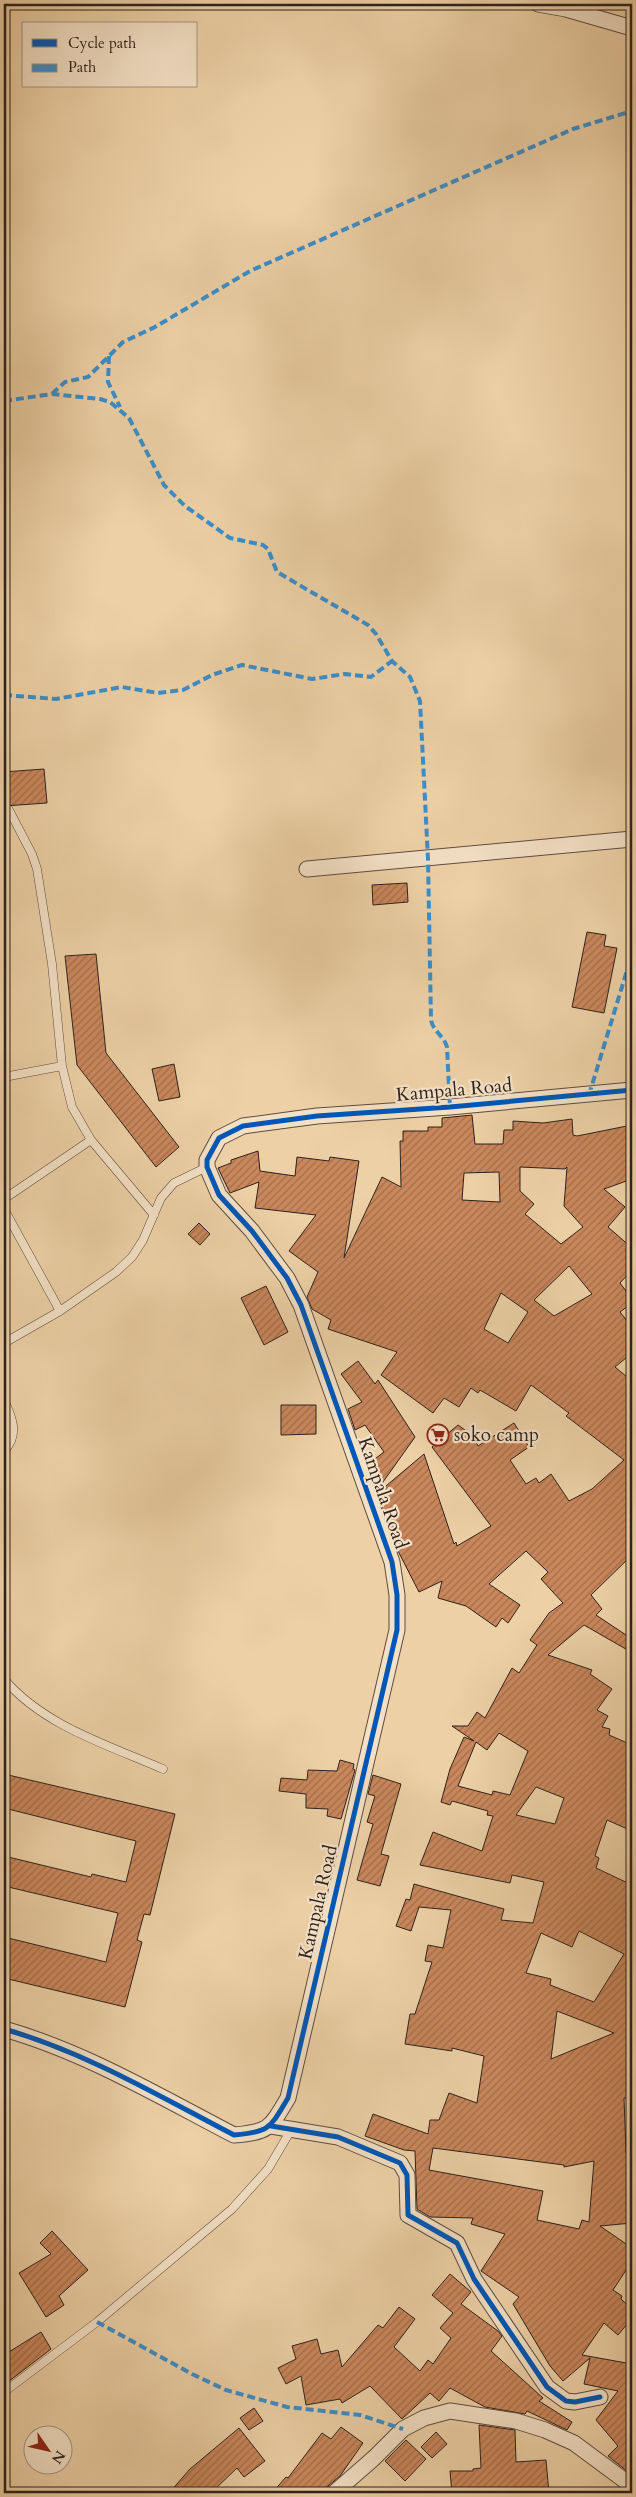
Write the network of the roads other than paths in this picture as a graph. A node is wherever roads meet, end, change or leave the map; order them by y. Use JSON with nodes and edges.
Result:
{"nodes":[{"id":1,"x":538,"y":4,"type":"edge"},
{"id":2,"x":632,"y":28,"type":"edge"},
{"id":3,"x":9,"y":810,"type":"dead end"},
{"id":4,"x":632,"y":839,"type":"edge"},
{"id":5,"x":307,"y":869,"type":"dead end"},
{"id":6,"x":62,"y":1066,"type":"junction"},
{"id":7,"x":4,"y":1077,"type":"edge"},
{"id":8,"x":632,"y":1090,"type":"edge"},
{"id":9,"x":91,"y":1140,"type":"junction"},
{"id":10,"x":207,"y":1167,"type":"junction"},
{"id":11,"x":4,"y":1199,"type":"edge"},
{"id":12,"x":4,"y":1209,"type":"edge"},
{"id":13,"x":154,"y":1215,"type":"junction"},
{"id":14,"x":60,"y":1311,"type":"junction"},
{"id":15,"x":4,"y":1343,"type":"edge"},
{"id":16,"x":4,"y":1400,"type":"edge"},
{"id":17,"x":4,"y":1451,"type":"edge"},
{"id":18,"x":4,"y":1679,"type":"edge"},
{"id":19,"x":163,"y":1769,"type":"dead end"},
{"id":20,"x":4,"y":2029,"type":"edge"},
{"id":21,"x":271,"y":2126,"type":"junction"},
{"id":22,"x":291,"y":2130,"type":"junction"},
{"id":23,"x":4,"y":2392,"type":"edge"},
{"id":24,"x":600,"y":2397,"type":"dead end"},
{"id":25,"x":632,"y":2486,"type":"edge"},
{"id":26,"x":334,"y":2493,"type":"edge"}],
"edges":[{"from":1,"to":2,"type":"street"},
{"from":3,"to":6,"type":"lane"},
{"from":4,"to":5,"type":"street"},
{"from":6,"to":7,"type":"lane"},
{"from":6,"to":9,"type":"lane"},
{"from":8,"to":10,"type":"street","name":"Kampala Road"},
{"from":9,"to":11,"type":"lane"},
{"from":9,"to":13,"type":"lane"},
{"from":10,"to":13,"type":"lane"},
{"from":10,"to":21,"type":"street","name":"Kampala Road"},
{"from":12,"to":14,"type":"lane"},
{"from":13,"to":14,"type":"lane"},
{"from":14,"to":15,"type":"lane"},
{"from":16,"to":17,"type":"lane"},
{"from":18,"to":19,"type":"lane"},
{"from":20,"to":21,"type":"street"},
{"from":21,"to":22,"type":"street"},
{"from":22,"to":23,"type":"lane"},
{"from":22,"to":24,"type":"street"},
{"from":25,"to":26,"type":"street"}]}
